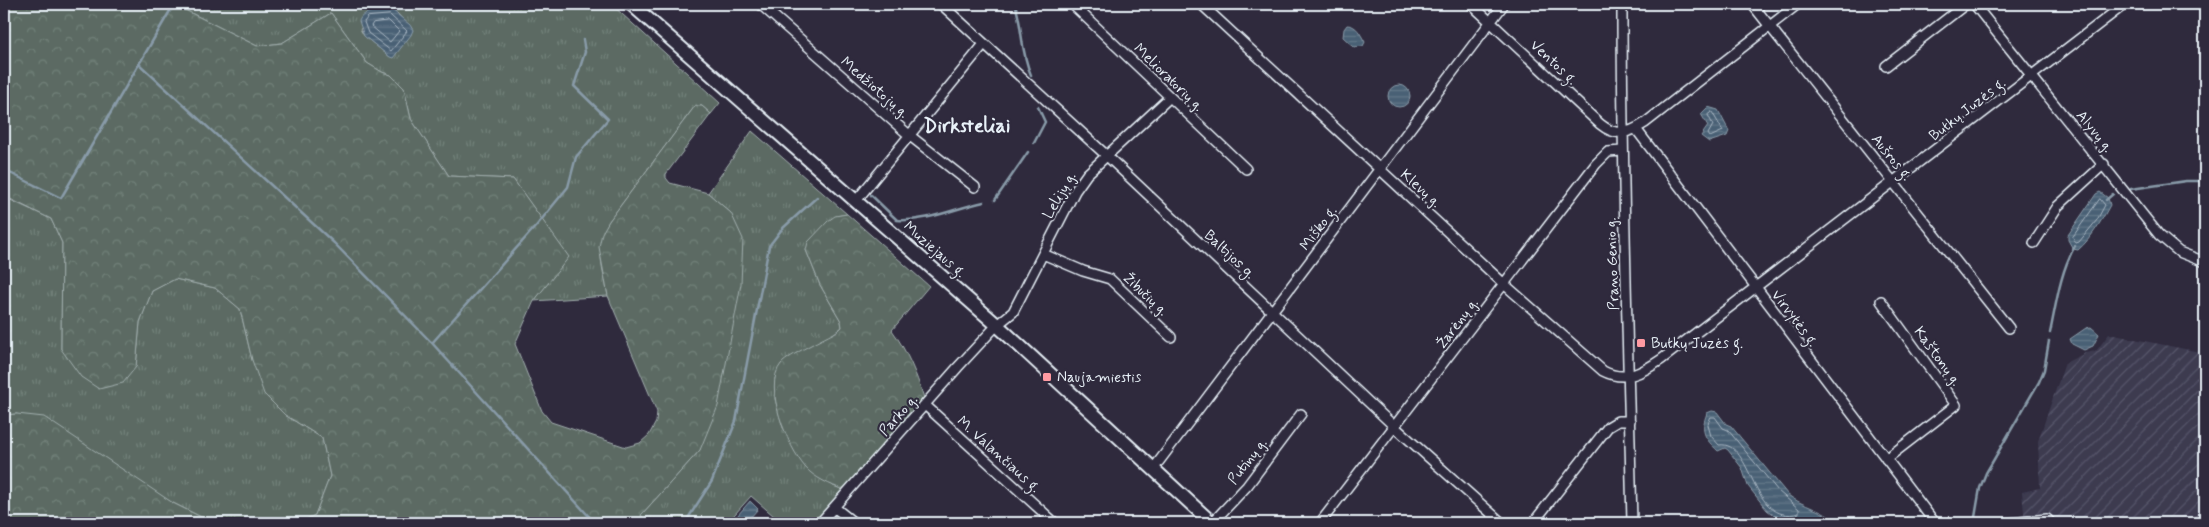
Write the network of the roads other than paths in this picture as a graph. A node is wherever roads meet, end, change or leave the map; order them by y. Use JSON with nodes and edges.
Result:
{"nodes":[{"id":1,"x":631,"y":4,"type":"edge"},
{"id":2,"x":760,"y":4,"type":"edge"},
{"id":3,"x":941,"y":4,"type":"edge"},
{"id":4,"x":1072,"y":4,"type":"edge"},
{"id":5,"x":1201,"y":4,"type":"edge"},
{"id":6,"x":1472,"y":4,"type":"edge"},
{"id":7,"x":1504,"y":4,"type":"edge"},
{"id":8,"x":1622,"y":4,"type":"edge"},
{"id":9,"x":1752,"y":4,"type":"edge"},
{"id":10,"x":1798,"y":4,"type":"edge"},
{"id":11,"x":1966,"y":4,"type":"edge"},
{"id":12,"x":1974,"y":4,"type":"edge"},
{"id":13,"x":2125,"y":4,"type":"edge"},
{"id":14,"x":1491,"y":22,"type":"junction"},
{"id":15,"x":1769,"y":26,"type":"junction"},
{"id":16,"x":984,"y":44,"type":"junction"},
{"id":17,"x":1886,"y":66,"type":"dead end"},
{"id":18,"x":2032,"y":76,"type":"junction"},
{"id":19,"x":1170,"y":97,"type":"junction"},
{"id":20,"x":1636,"y":129,"type":"junction"},
{"id":21,"x":1622,"y":133,"type":"junction"},
{"id":22,"x":909,"y":135,"type":"junction"},
{"id":23,"x":1622,"y":151,"type":"junction"},
{"id":24,"x":1107,"y":156,"type":"junction"},
{"id":25,"x":2104,"y":164,"type":"junction"},
{"id":26,"x":1246,"y":169,"type":"dead end"},
{"id":27,"x":1380,"y":169,"type":"junction"},
{"id":28,"x":1894,"y":182,"type":"junction"},
{"id":29,"x":975,"y":187,"type":"dead end"},
{"id":30,"x":856,"y":201,"type":"junction"},
{"id":31,"x":2034,"y":243,"type":"dead end"},
{"id":32,"x":1043,"y":254,"type":"junction"},
{"id":33,"x":2205,"y":262,"type":"edge"},
{"id":34,"x":1504,"y":284,"type":"junction"},
{"id":35,"x":1756,"y":288,"type":"junction"},
{"id":36,"x":1881,"y":301,"type":"dead end"},
{"id":37,"x":1272,"y":313,"type":"junction"},
{"id":38,"x":997,"y":325,"type":"junction"},
{"id":39,"x":2009,"y":328,"type":"dead end"},
{"id":40,"x":1172,"y":337,"type":"dead end"},
{"id":41,"x":1630,"y":375,"type":"junction"},
{"id":42,"x":925,"y":405,"type":"junction"},
{"id":43,"x":1301,"y":414,"type":"dead end"},
{"id":44,"x":1630,"y":421,"type":"junction"},
{"id":45,"x":1396,"y":428,"type":"junction"},
{"id":46,"x":1886,"y":459,"type":"junction"},
{"id":47,"x":1154,"y":468,"type":"junction"},
{"id":48,"x":834,"y":507,"type":"junction"},
{"id":49,"x":820,"y":523,"type":"edge"},
{"id":50,"x":854,"y":523,"type":"edge"},
{"id":51,"x":1054,"y":523,"type":"edge"},
{"id":52,"x":1212,"y":523,"type":"edge"},
{"id":53,"x":1320,"y":523,"type":"edge"},
{"id":54,"x":1502,"y":523,"type":"edge"},
{"id":55,"x":1533,"y":523,"type":"edge"},
{"id":56,"x":1632,"y":523,"type":"edge"},
{"id":57,"x":1935,"y":523,"type":"edge"},
{"id":58,"x":2010,"y":523,"type":"edge"},
{"id":59,"x":2051,"y":523,"type":"edge"}],
"edges":[{"from":1,"to":30,"type":"main road","name":"Muziejaus g."},
{"from":2,"to":22,"type":"street","name":"Medžiotojų g."},
{"from":3,"to":16,"type":"street","name":"Baltijos g."},
{"from":4,"to":19,"type":"street","name":"Melioratorių g."},
{"from":5,"to":27,"type":"street","name":"Klevų g."},
{"from":6,"to":14,"type":"street","name":"Ventos g."},
{"from":7,"to":14,"type":"street","name":"Miško g."},
{"from":8,"to":21,"type":"street","name":"Prano Genio g."},
{"from":9,"to":15,"type":"street","name":"Aušros g."},
{"from":10,"to":15,"type":"street"},
{"from":11,"to":17,"type":"street"},
{"from":12,"to":18,"type":"street","name":"Alyvų g."},
{"from":13,"to":18,"type":"street","name":"Butkų Juzės g."},
{"from":14,"to":21,"type":"street","name":"Ventos g."},
{"from":14,"to":27,"type":"street","name":"Miško g."},
{"from":15,"to":20,"type":"street"},
{"from":15,"to":28,"type":"street","name":"Aušros g."},
{"from":16,"to":22,"type":"street"},
{"from":16,"to":24,"type":"street","name":"Baltijos g."},
{"from":18,"to":25,"type":"street","name":"Alyvų g."},
{"from":18,"to":28,"type":"street","name":"Butkų Juzės g."},
{"from":19,"to":24,"type":"street","name":"Lelijų g."},
{"from":19,"to":26,"type":"street","name":"Melioratorių g."},
{"from":20,"to":21,"type":"street"},
{"from":20,"to":35,"type":"street","name":"Virvytės g."},
{"from":21,"to":23,"type":"street","name":"Prano Genio g."},
{"from":22,"to":29,"type":"street","name":"Medžiotojų g."},
{"from":22,"to":30,"type":"street"},
{"from":23,"to":34,"type":"street","name":"Žarėnų g."},
{"from":23,"to":41,"type":"street","name":"Prano Genio g."},
{"from":24,"to":32,"type":"street","name":"Lelijų g."},
{"from":24,"to":37,"type":"street","name":"Baltijos g."},
{"from":25,"to":31,"type":"street"},
{"from":25,"to":33,"type":"street","name":"Alyvų g."},
{"from":27,"to":34,"type":"street","name":"Klevų g."},
{"from":27,"to":37,"type":"street","name":"Miško g."},
{"from":28,"to":35,"type":"street","name":"Butkų Juzės g."},
{"from":28,"to":39,"type":"street","name":"Aušros g."},
{"from":30,"to":38,"type":"main road","name":"Muziejaus g."},
{"from":32,"to":38,"type":"street","name":"Lelijų g."},
{"from":32,"to":40,"type":"street","name":"Žibučių g."},
{"from":34,"to":41,"type":"street","name":"Klevų g."},
{"from":34,"to":45,"type":"street","name":"Žarėnų g."},
{"from":35,"to":41,"type":"street","name":"Butkų Juzės g."},
{"from":35,"to":46,"type":"street","name":"Virvytės g."},
{"from":36,"to":46,"type":"street","name":"Kaštonų g."},
{"from":37,"to":45,"type":"street","name":"Baltijos g."},
{"from":37,"to":47,"type":"street","name":"Miško g."},
{"from":38,"to":42,"type":"street","name":"Parko g."},
{"from":38,"to":47,"type":"main road","name":"Muziejaus g."},
{"from":41,"to":44,"type":"street","name":"Prano Genio g."},
{"from":42,"to":48,"type":"street","name":"Parko g."},
{"from":42,"to":51,"type":"street","name":"M. Valančiaus g."},
{"from":43,"to":52,"type":"street","name":"Putinų g."},
{"from":44,"to":55,"type":"street"},
{"from":44,"to":56,"type":"street","name":"Prano Genio g."},
{"from":45,"to":53,"type":"street","name":"Žarėnų g."},
{"from":45,"to":54,"type":"street","name":"Baltijos g."},
{"from":46,"to":57,"type":"street","name":"Virvytės g."},
{"from":47,"to":52,"type":"main road","name":"Muziejaus g."},
{"from":48,"to":49,"type":"street","name":"Parko g."},
{"from":48,"to":50,"type":"street"},
{"from":58,"to":59,"type":"street"}]}
